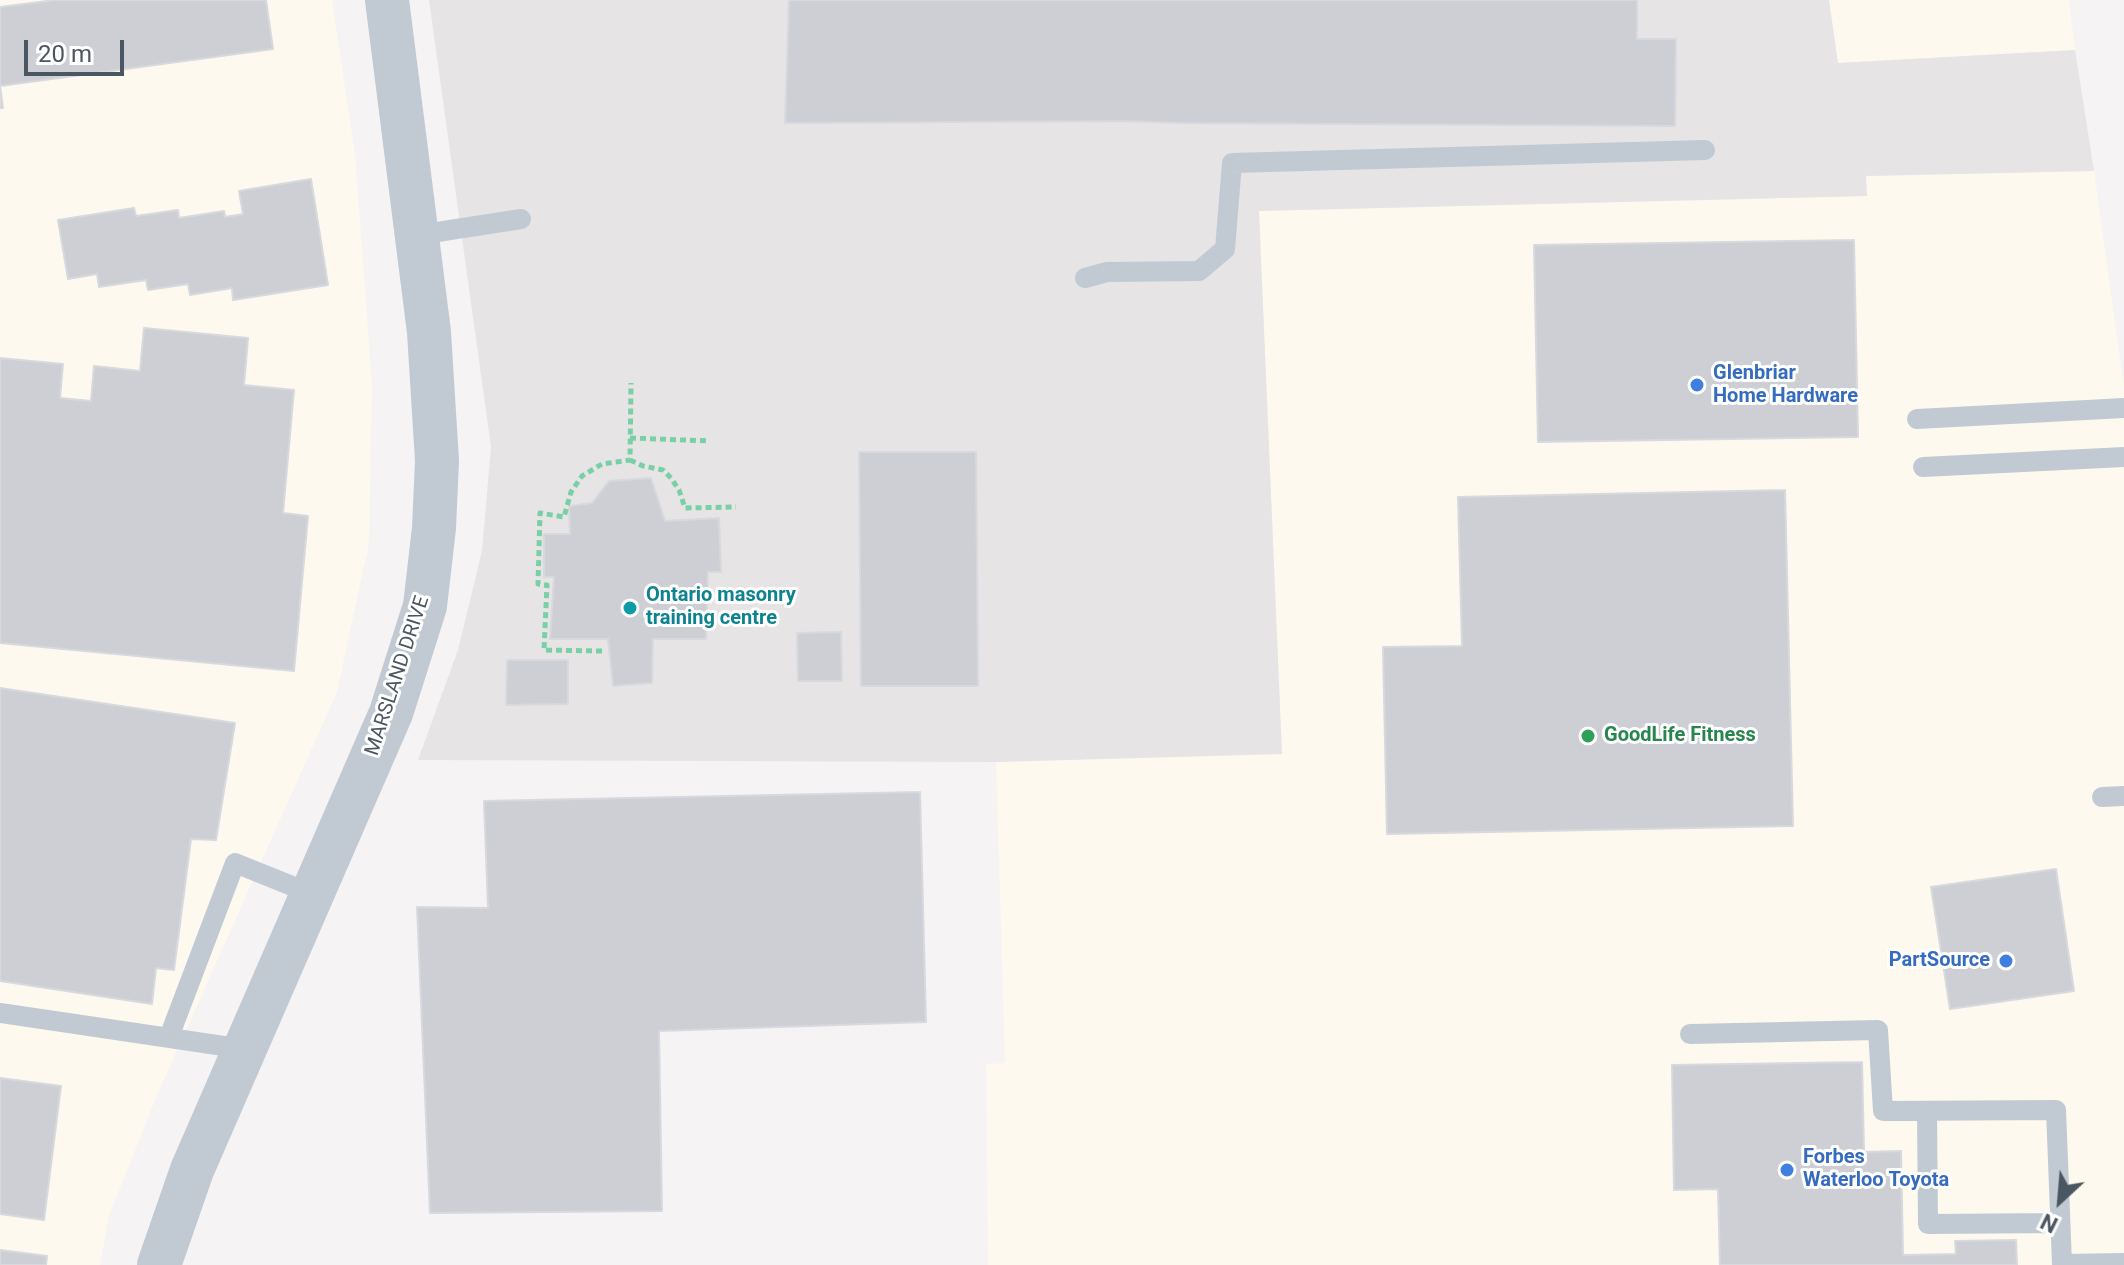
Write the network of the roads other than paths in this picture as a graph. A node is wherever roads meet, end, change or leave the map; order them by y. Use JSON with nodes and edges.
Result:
{"nodes":[{"id":1,"x":387,"y":0,"type":"edge"},
{"id":2,"x":1705,"y":150,"type":"dead end"},
{"id":3,"x":521,"y":219,"type":"dead end"},
{"id":4,"x":418,"y":235,"type":"junction"},
{"id":5,"x":1085,"y":278,"type":"dead end"},
{"id":6,"x":2124,"y":408,"type":"edge"},
{"id":7,"x":1917,"y":419,"type":"dead end"},
{"id":8,"x":2124,"y":457,"type":"edge"},
{"id":9,"x":1923,"y":467,"type":"dead end"},
{"id":10,"x":2124,"y":796,"type":"edge"},
{"id":11,"x":2102,"y":797,"type":"dead end"},
{"id":12,"x":312,"y":894,"type":"junction"},
{"id":13,"x":0,"y":1013,"type":"edge"},
{"id":14,"x":1690,"y":1034,"type":"dead end"},
{"id":15,"x":169,"y":1037,"type":"junction"},
{"id":16,"x":244,"y":1049,"type":"junction"},
{"id":17,"x":1927,"y":1111,"type":"junction"},
{"id":18,"x":2060,"y":1223,"type":"junction"},
{"id":19,"x":2124,"y":1263,"type":"edge"},
{"id":20,"x":159,"y":1265,"type":"edge"},
{"id":21,"x":2062,"y":1265,"type":"edge"}],
"edges":[{"from":1,"to":4,"type":"street","name":"MARSLAND DRIVE"},
{"from":2,"to":5,"type":"lane"},
{"from":3,"to":4,"type":"lane"},
{"from":4,"to":12,"type":"street","name":"MARSLAND DRIVE"},
{"from":6,"to":7,"type":"lane"},
{"from":8,"to":9,"type":"lane"},
{"from":10,"to":11,"type":"lane"},
{"from":12,"to":15,"type":"lane"},
{"from":12,"to":16,"type":"street","name":"MARSLAND DRIVE"},
{"from":13,"to":15,"type":"lane"},
{"from":14,"to":17,"type":"lane"},
{"from":15,"to":16,"type":"lane"},
{"from":16,"to":20,"type":"street","name":"MARSLAND DRIVE"},
{"from":17,"to":18,"type":"lane"},
{"from":17,"to":18,"type":"lane"},
{"from":18,"to":21,"type":"lane"},
{"from":19,"to":21,"type":"lane"}]}
